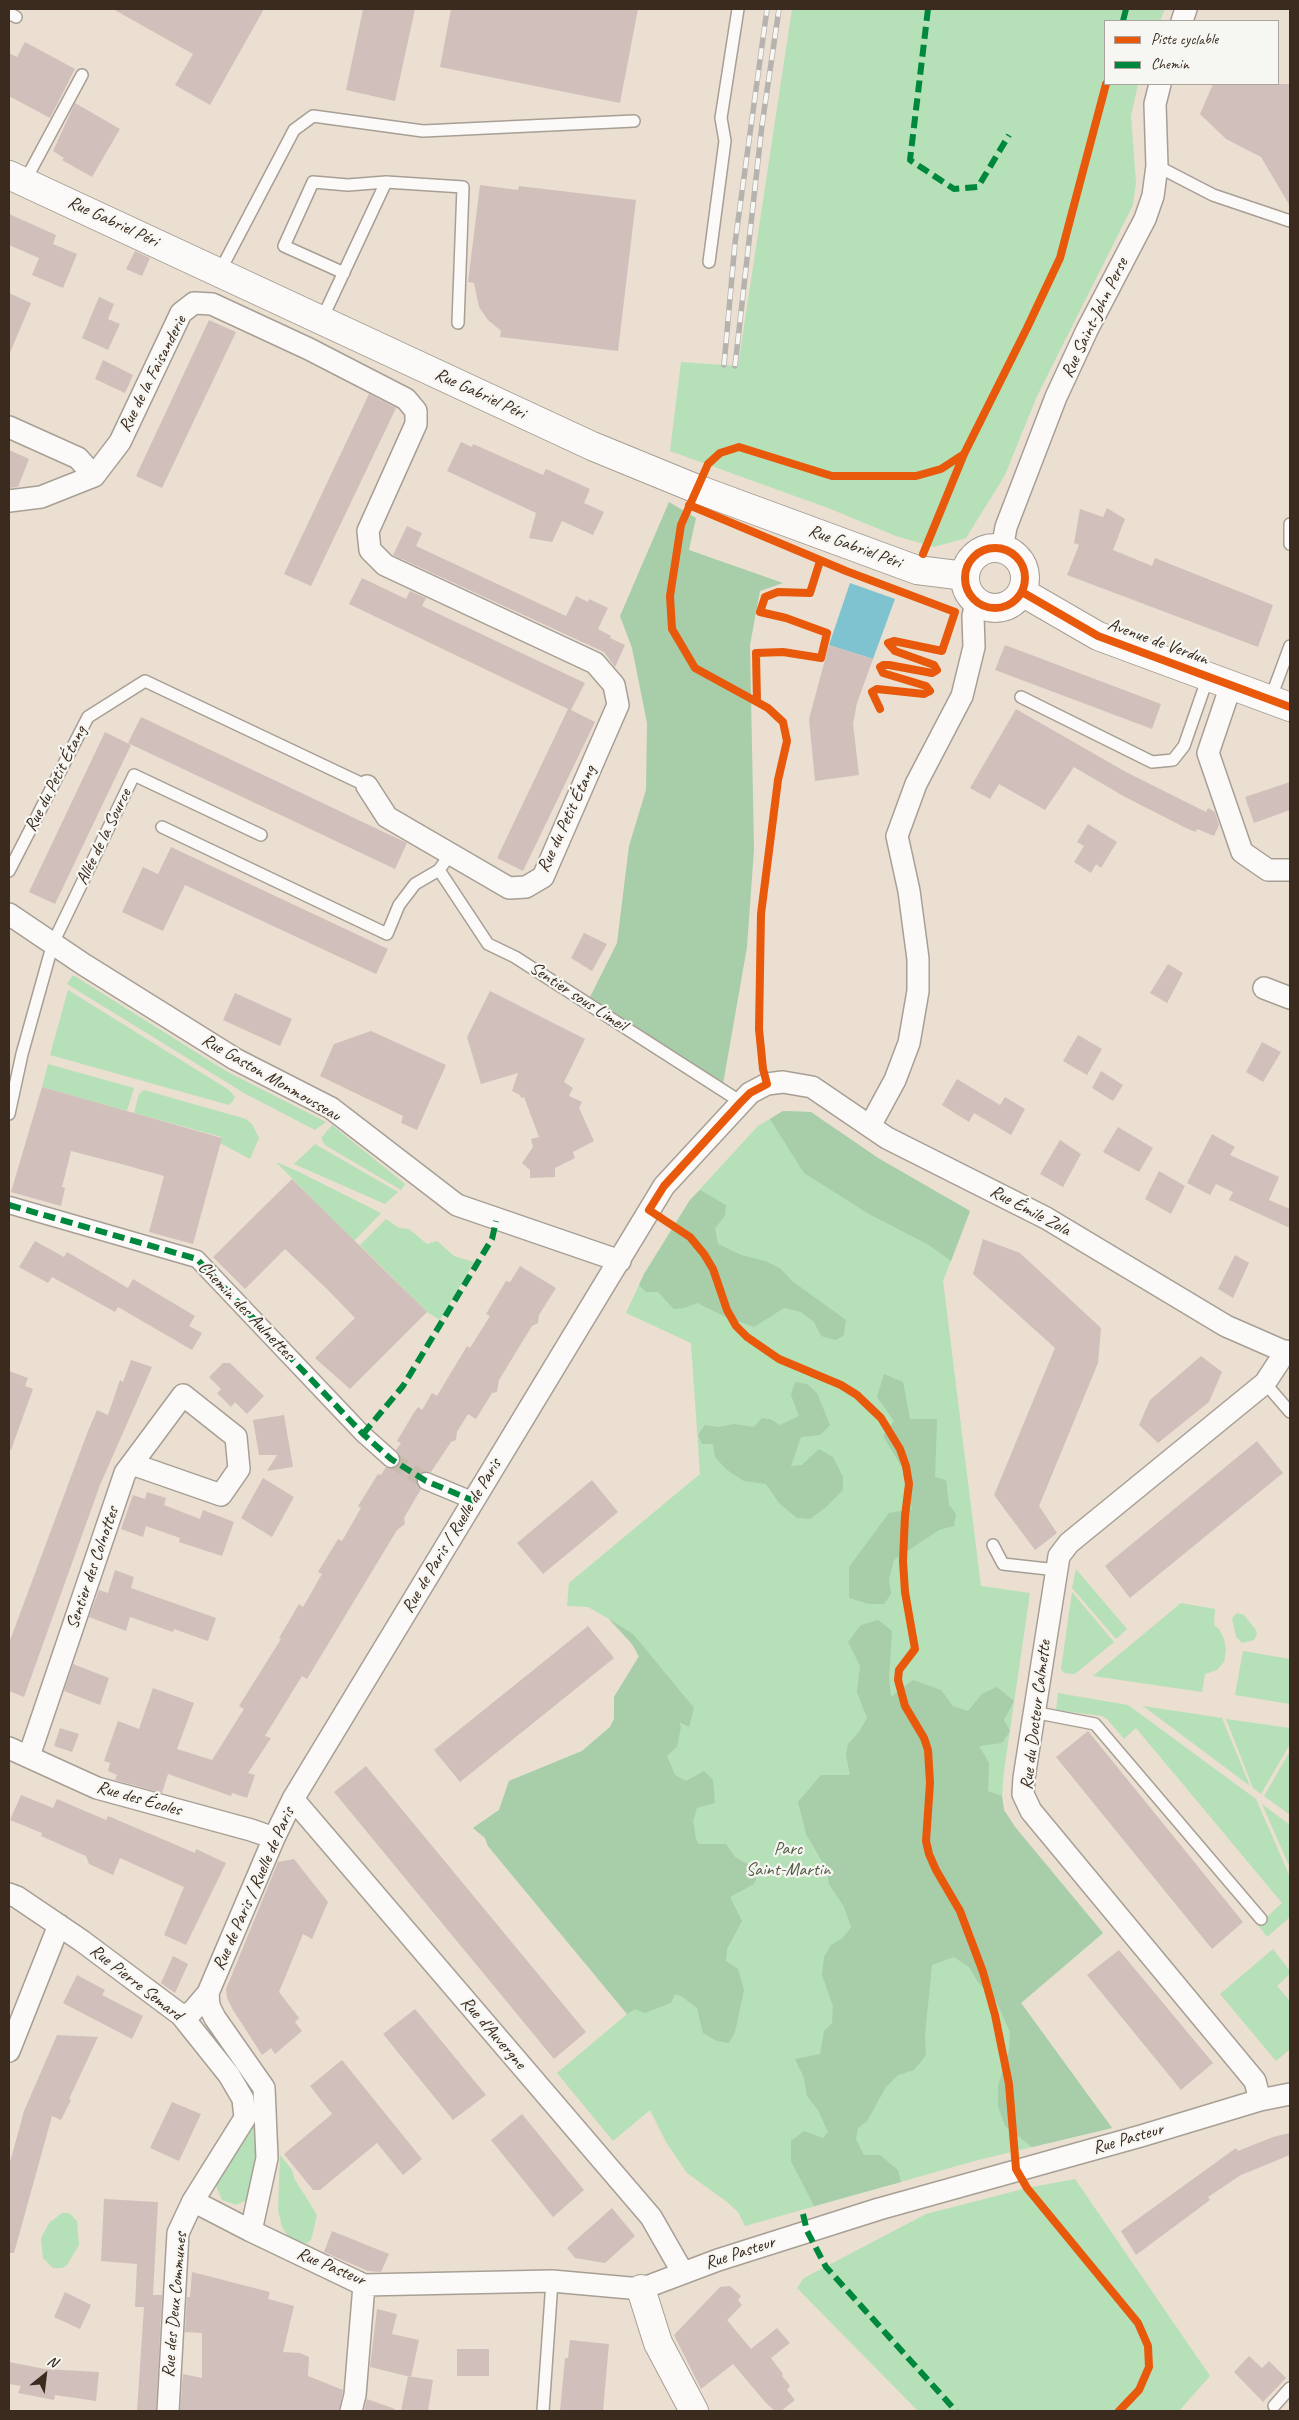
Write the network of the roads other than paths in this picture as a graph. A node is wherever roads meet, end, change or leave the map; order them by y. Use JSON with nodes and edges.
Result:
{"nodes":[{"id":1,"x":738,"y":9,"type":"edge"},
{"id":2,"x":82,"y":75,"type":"dead end"},
{"id":3,"x":1160,"y":85,"type":"edge"},
{"id":4,"x":634,"y":121,"type":"dead end"},
{"id":5,"x":1157,"y":166,"type":"junction"},
{"id":6,"x":17,"y":178,"type":"edge"},
{"id":7,"x":386,"y":182,"type":"junction"},
{"id":8,"x":1290,"y":221,"type":"edge"},
{"id":9,"x":709,"y":262,"type":"dead end"},
{"id":10,"x":220,"y":272,"type":"junction"},
{"id":11,"x":344,"y":273,"type":"junction"},
{"id":12,"x":322,"y":319,"type":"junction"},
{"id":13,"x":458,"y":323,"type":"dead end"},
{"id":14,"x":309,"y":349,"type":"junction"},
{"id":15,"x":9,"y":427,"type":"edge"},
{"id":16,"x":94,"y":476,"type":"junction"},
{"id":17,"x":9,"y":501,"type":"edge"},
{"id":18,"x":1290,"y":524,"type":"edge"},
{"id":19,"x":1290,"y":544,"type":"edge"},
{"id":20,"x":1002,"y":548,"type":"junction"},
{"id":21,"x":971,"y":588,"type":"junction"},
{"id":22,"x":1022,"y":592,"type":"junction"},
{"id":23,"x":1290,"y":646,"type":"edge"},
{"id":24,"x":1220,"y":681,"type":"junction"},
{"id":25,"x":1021,"y":697,"type":"dead end"},
{"id":26,"x":1280,"y":704,"type":"edge"},
{"id":27,"x":366,"y":786,"type":"joint"},
{"id":28,"x":162,"y":827,"type":"dead end"},
{"id":29,"x":261,"y":835,"type":"dead end"},
{"id":30,"x":445,"y":862,"type":"junction"},
{"id":31,"x":1290,"y":870,"type":"edge"},
{"id":32,"x":9,"y":871,"type":"edge"},
{"id":33,"x":9,"y":914,"type":"edge"},
{"id":34,"x":52,"y":943,"type":"junction"},
{"id":35,"x":1264,"y":988,"type":"dead end"},
{"id":36,"x":1290,"y":998,"type":"edge"},
{"id":37,"x":767,"y":1084,"type":"joint"},
{"id":38,"x":742,"y":1102,"type":"junction"},
{"id":39,"x":9,"y":1114,"type":"edge"},
{"id":40,"x":870,"y":1126,"type":"junction"},
{"id":41,"x":9,"y":1205,"type":"edge"},
{"id":42,"x":620,"y":1261,"type":"junction"},
{"id":43,"x":1288,"y":1352,"type":"edge"},
{"id":44,"x":1265,"y":1382,"type":"junction"},
{"id":45,"x":1290,"y":1412,"type":"edge"},
{"id":46,"x":391,"y":1458,"type":"tunnel mouth"},
{"id":47,"x":132,"y":1464,"type":"junction"},
{"id":48,"x":426,"y":1481,"type":"tunnel mouth"},
{"id":49,"x":474,"y":1501,"type":"junction"},
{"id":50,"x":993,"y":1545,"type":"dead end"},
{"id":51,"x":1057,"y":1570,"type":"junction"},
{"id":52,"x":1033,"y":1712,"type":"junction"},
{"id":53,"x":9,"y":1748,"type":"edge"},
{"id":54,"x":29,"y":1756,"type":"junction"},
{"id":55,"x":293,"y":1799,"type":"junction"},
{"id":56,"x":274,"y":1838,"type":"junction"},
{"id":57,"x":9,"y":1894,"type":"edge"},
{"id":58,"x":1260,"y":1919,"type":"dead end"},
{"id":59,"x":59,"y":1925,"type":"junction"},
{"id":60,"x":208,"y":1993,"type":"junction"},
{"id":61,"x":181,"y":2015,"type":"junction"},
{"id":62,"x":9,"y":2051,"type":"edge"},
{"id":63,"x":1290,"y":2094,"type":"edge"},
{"id":64,"x":1260,"y":2100,"type":"junction"},
{"id":65,"x":193,"y":2201,"type":"junction"},
{"id":66,"x":250,"y":2231,"type":"junction"},
{"id":67,"x":683,"y":2272,"type":"junction"},
{"id":68,"x":552,"y":2281,"type":"junction"},
{"id":69,"x":364,"y":2285,"type":"junction"},
{"id":70,"x":642,"y":2289,"type":"junction"},
{"id":71,"x":1290,"y":2388,"type":"edge"},
{"id":72,"x":353,"y":2403,"type":"edge"},
{"id":73,"x":1274,"y":2406,"type":"dead end"},
{"id":74,"x":168,"y":2411,"type":"edge"},
{"id":75,"x":543,"y":2411,"type":"edge"},
{"id":76,"x":694,"y":2411,"type":"edge"}],
"edges":[{"from":1,"to":9,"type":"lane"},
{"from":2,"to":6,"type":"lane"},
{"from":3,"to":5,"type":"street","name":"Rue Saint-John Perse"},
{"from":4,"to":10,"type":"lane"},
{"from":5,"to":8,"type":"lane"},
{"from":5,"to":20,"type":"street","name":"Rue Saint-John Perse"},
{"from":6,"to":10,"type":"street","name":"Rue Gabriel Péri"},
{"from":7,"to":11,"type":"lane"},
{"from":7,"to":11,"type":"lane"},
{"from":7,"to":13,"type":"lane"},
{"from":10,"to":12,"type":"street","name":"Rue Gabriel Péri"},
{"from":11,"to":12,"type":"lane"},
{"from":12,"to":14,"type":"street"},
{"from":12,"to":21,"type":"street","name":"Rue Gabriel Péri"},
{"from":14,"to":16,"type":"street","name":"Rue de la Faisanderie"},
{"from":14,"to":30,"type":"street","name":"Rue du Petit Étang"},
{"from":15,"to":16,"type":"street"},
{"from":16,"to":17,"type":"street"},
{"from":18,"to":19,"type":"lane"},
{"from":20,"to":21,"type":"street"},
{"from":20,"to":22,"type":"street"},
{"from":21,"to":22,"type":"street"},
{"from":21,"to":40,"type":"street"},
{"from":22,"to":24,"type":"street","name":"Avenue de Verdun"},
{"from":23,"to":26,"type":"lane"},
{"from":24,"to":25,"type":"lane"},
{"from":24,"to":26,"type":"street","name":"Avenue de Verdun"},
{"from":24,"to":31,"type":"street"},
{"from":27,"to":30,"type":"street","name":"Rue du Petit Étang"},
{"from":27,"to":32,"type":"lane","name":"Rue du Petit Étang"},
{"from":28,"to":30,"type":"lane"},
{"from":29,"to":34,"type":"lane","name":"Allée de la Source"},
{"from":30,"to":38,"type":"lane","name":"Sentier sous Limeil"},
{"from":33,"to":34,"type":"street","name":"Rue Gaston Monmousseau"},
{"from":34,"to":39,"type":"lane"},
{"from":34,"to":42,"type":"street","name":"Rue Gaston Monmousseau"},
{"from":35,"to":36,"type":"street"},
{"from":37,"to":38,"type":"street","name":"Rue de Paris / Ruelle de Paris"},
{"from":37,"to":40,"type":"street","name":"Rue Émile Zola"},
{"from":38,"to":42,"type":"street","name":"Rue de Paris / Ruelle de Paris"},
{"from":40,"to":43,"type":"street","name":"Rue Émile Zola"},
{"from":41,"to":46,"type":"street","name":"Chemin des Aulnettes"},
{"from":42,"to":49,"type":"street","name":"Rue de Paris / Ruelle de Paris"},
{"from":43,"to":44,"type":"street","name":"Rue du Docteur Calmette"},
{"from":44,"to":45,"type":"lane"},
{"from":44,"to":51,"type":"street","name":"Rue du Docteur Calmette"},
{"from":47,"to":47,"type":"street","name":"Sentier des Colnottes"},
{"from":47,"to":54,"type":"street","name":"Sentier des Colnottes"},
{"from":48,"to":49,"type":"street"},
{"from":49,"to":55,"type":"street","name":"Rue de Paris / Ruelle de Paris"},
{"from":50,"to":51,"type":"lane"},
{"from":51,"to":52,"type":"street","name":"Rue du Docteur Calmette"},
{"from":52,"to":58,"type":"lane"},
{"from":52,"to":64,"type":"street","name":"Rue du Docteur Calmette"},
{"from":53,"to":54,"type":"street","name":"Rue des Écoles"},
{"from":54,"to":56,"type":"street","name":"Rue des Écoles"},
{"from":55,"to":56,"type":"street","name":"Rue de Paris / Ruelle de Paris"},
{"from":55,"to":67,"type":"street","name":"Rue d'Auvergne"},
{"from":56,"to":60,"type":"street","name":"Rue de Paris / Ruelle de Paris"},
{"from":57,"to":59,"type":"street","name":"Rue Pierre Semard"},
{"from":59,"to":61,"type":"street","name":"Rue Pierre Semard"},
{"from":59,"to":62,"type":"street"},
{"from":60,"to":61,"type":"street","name":"Rue de Paris / Ruelle de Paris"},
{"from":60,"to":66,"type":"street"},
{"from":61,"to":65,"type":"street","name":"Rue Pierre Semard"},
{"from":63,"to":64,"type":"street","name":"Rue Pasteur"},
{"from":64,"to":67,"type":"street","name":"Rue Pasteur"},
{"from":65,"to":66,"type":"street","name":"Rue Pasteur"},
{"from":65,"to":74,"type":"street","name":"Rue des Deux Communes"},
{"from":66,"to":69,"type":"street","name":"Rue Pasteur"},
{"from":67,"to":70,"type":"street","name":"Rue Pasteur"},
{"from":68,"to":69,"type":"street","name":"Rue Pasteur"},
{"from":68,"to":70,"type":"street","name":"Rue Pasteur"},
{"from":68,"to":75,"type":"lane"},
{"from":69,"to":72,"type":"street"},
{"from":70,"to":76,"type":"street"},
{"from":71,"to":73,"type":"lane"}]}
